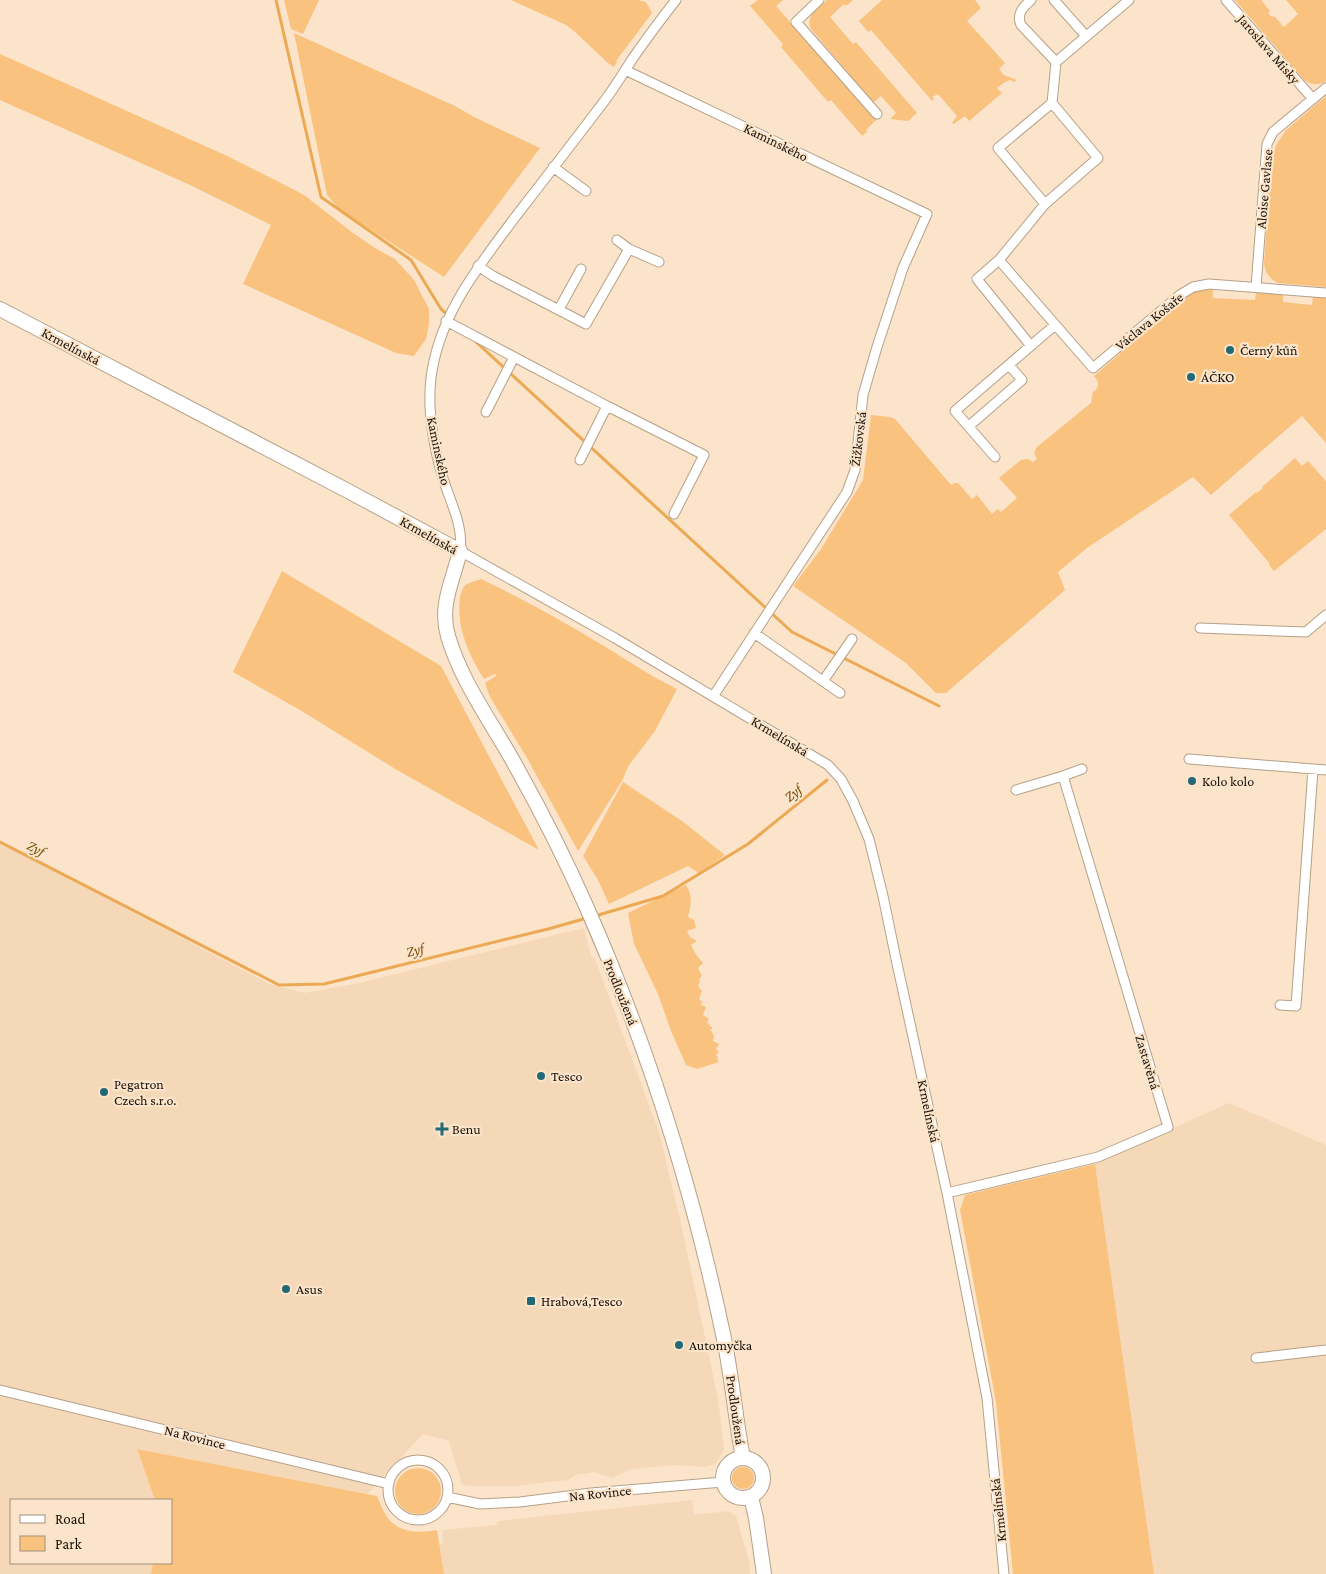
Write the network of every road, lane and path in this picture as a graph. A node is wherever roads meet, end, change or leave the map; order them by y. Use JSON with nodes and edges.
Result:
{"nodes":[{"id":1,"x":676,"y":0,"type":"edge"},
{"id":2,"x":819,"y":0,"type":"edge"},
{"id":3,"x":1031,"y":0,"type":"edge"},
{"id":4,"x":1054,"y":0,"type":"edge"},
{"id":5,"x":1129,"y":0,"type":"edge"},
{"id":6,"x":1226,"y":0,"type":"edge"},
{"id":7,"x":1086,"y":36,"type":"junction"},
{"id":8,"x":1056,"y":62,"type":"junction"},
{"id":9,"x":625,"y":70,"type":"junction"},
{"id":10,"x":1326,"y":88,"type":"edge"},
{"id":11,"x":1313,"y":99,"type":"junction"},
{"id":12,"x":1052,"y":103,"type":"junction"},
{"id":13,"x":877,"y":114,"type":"dead end"},
{"id":14,"x":553,"y":167,"type":"junction"},
{"id":15,"x":586,"y":191,"type":"dead end"},
{"id":16,"x":1045,"y":204,"type":"junction"},
{"id":17,"x":927,"y":214,"type":"joint"},
{"id":18,"x":617,"y":240,"type":"dead end"},
{"id":19,"x":629,"y":249,"type":"junction"},
{"id":20,"x":999,"y":260,"type":"junction"},
{"id":21,"x":659,"y":262,"type":"dead end"},
{"id":22,"x":478,"y":266,"type":"junction"},
{"id":23,"x":581,"y":269,"type":"dead end"},
{"id":24,"x":1256,"y":287,"type":"junction"},
{"id":25,"x":1326,"y":293,"type":"edge"},
{"id":26,"x":0,"y":309,"type":"edge"},
{"id":27,"x":559,"y":309,"type":"junction"},
{"id":28,"x":446,"y":321,"type":"junction"},
{"id":29,"x":1055,"y":325,"type":"junction"},
{"id":30,"x":1031,"y":346,"type":"junction"},
{"id":31,"x":514,"y":357,"type":"junction"},
{"id":32,"x":1009,"y":365,"type":"junction"},
{"id":33,"x":607,"y":406,"type":"junction"},
{"id":34,"x":486,"y":412,"type":"dead end"},
{"id":35,"x":969,"y":426,"type":"junction"},
{"id":36,"x":994,"y":457,"type":"dead end"},
{"id":37,"x":580,"y":460,"type":"dead end"},
{"id":38,"x":674,"y":514,"type":"dead end"},
{"id":39,"x":460,"y":551,"type":"junction"},
{"id":40,"x":1326,"y":615,"type":"edge"},
{"id":41,"x":1200,"y":628,"type":"dead end"},
{"id":42,"x":754,"y":633,"type":"junction"},
{"id":43,"x":852,"y":639,"type":"dead end"},
{"id":44,"x":823,"y":681,"type":"junction"},
{"id":45,"x":840,"y":693,"type":"dead end"},
{"id":46,"x":714,"y":695,"type":"junction"},
{"id":47,"x":1190,"y":759,"type":"dead end"},
{"id":48,"x":1082,"y":769,"type":"dead end"},
{"id":49,"x":1312,"y":769,"type":"junction"},
{"id":50,"x":1326,"y":770,"type":"edge"},
{"id":51,"x":1063,"y":776,"type":"junction"},
{"id":52,"x":1016,"y":790,"type":"dead end"},
{"id":53,"x":1280,"y":1005,"type":"dead end"},
{"id":54,"x":947,"y":1193,"type":"junction"},
{"id":55,"x":1326,"y":1350,"type":"edge"},
{"id":56,"x":1256,"y":1358,"type":"dead end"},
{"id":57,"x":0,"y":1390,"type":"edge"},
{"id":58,"x":743,"y":1458,"type":"junction"},
{"id":59,"x":724,"y":1482,"type":"junction"},
{"id":60,"x":389,"y":1484,"type":"junction"},
{"id":61,"x":447,"y":1497,"type":"junction"},
{"id":62,"x":750,"y":1497,"type":"junction"},
{"id":63,"x":764,"y":1574,"type":"edge"},
{"id":64,"x":1004,"y":1574,"type":"edge"}],
"edges":[{"from":1,"to":9,"type":"street","name":"Kaminského"},
{"from":2,"to":13,"type":"street"},
{"from":3,"to":8,"type":"street"},
{"from":4,"to":7,"type":"street"},
{"from":5,"to":7,"type":"street"},
{"from":6,"to":11,"type":"street","name":"Jaroslava Misky"},
{"from":7,"to":8,"type":"street"},
{"from":8,"to":12,"type":"street"},
{"from":9,"to":14,"type":"street","name":"Kaminského"},
{"from":9,"to":17,"type":"street","name":"Kaminského"},
{"from":10,"to":11,"type":"street","name":"Aloise Gavlase"},
{"from":11,"to":24,"type":"street","name":"Aloise Gavlase"},
{"from":12,"to":16,"type":"street"},
{"from":12,"to":16,"type":"street"},
{"from":14,"to":15,"type":"street"},
{"from":14,"to":22,"type":"street","name":"Kaminského"},
{"from":16,"to":20,"type":"street"},
{"from":17,"to":42,"type":"street","name":"Žižkovská"},
{"from":18,"to":19,"type":"street"},
{"from":19,"to":21,"type":"street"},
{"from":19,"to":27,"type":"street"},
{"from":20,"to":29,"type":"street","name":"Václava Košaře"},
{"from":20,"to":30,"type":"street"},
{"from":22,"to":27,"type":"street"},
{"from":22,"to":28,"type":"street","name":"Kaminského"},
{"from":23,"to":27,"type":"street"},
{"from":24,"to":25,"type":"street","name":"Václava Košaře"},
{"from":24,"to":29,"type":"street","name":"Václava Košaře"},
{"from":26,"to":39,"type":"main road","name":"Krmelínská"},
{"from":28,"to":31,"type":"street"},
{"from":28,"to":39,"type":"street","name":"Kaminského"},
{"from":29,"to":30,"type":"street"},
{"from":30,"to":32,"type":"street"},
{"from":31,"to":33,"type":"street"},
{"from":31,"to":34,"type":"street"},
{"from":32,"to":35,"type":"street"},
{"from":32,"to":35,"type":"street"},
{"from":33,"to":37,"type":"street"},
{"from":33,"to":38,"type":"street"},
{"from":35,"to":36,"type":"street"},
{"from":39,"to":46,"type":"street","name":"Krmelínská"},
{"from":39,"to":58,"type":"main road","name":"Prodloužená"},
{"from":40,"to":41,"type":"street"},
{"from":42,"to":44,"type":"street"},
{"from":42,"to":46,"type":"street","name":"Žižkovská"},
{"from":43,"to":44,"type":"street"},
{"from":44,"to":45,"type":"street"},
{"from":46,"to":54,"type":"street","name":"Krmelínská"},
{"from":47,"to":49,"type":"street"},
{"from":48,"to":51,"type":"street"},
{"from":49,"to":50,"type":"street"},
{"from":49,"to":53,"type":"street"},
{"from":51,"to":52,"type":"street"},
{"from":51,"to":54,"type":"street","name":"Zastavěná"},
{"from":54,"to":64,"type":"street","name":"Krmelínská"},
{"from":55,"to":56,"type":"street"},
{"from":57,"to":60,"type":"street","name":"Na Rovince"},
{"from":58,"to":59,"type":"main road"},
{"from":58,"to":62,"type":"main road"},
{"from":59,"to":61,"type":"street","name":"Na Rovince"},
{"from":59,"to":62,"type":"main road"},
{"from":60,"to":61,"type":"street"},
{"from":60,"to":61,"type":"street"},
{"from":62,"to":63,"type":"main road"}]}
